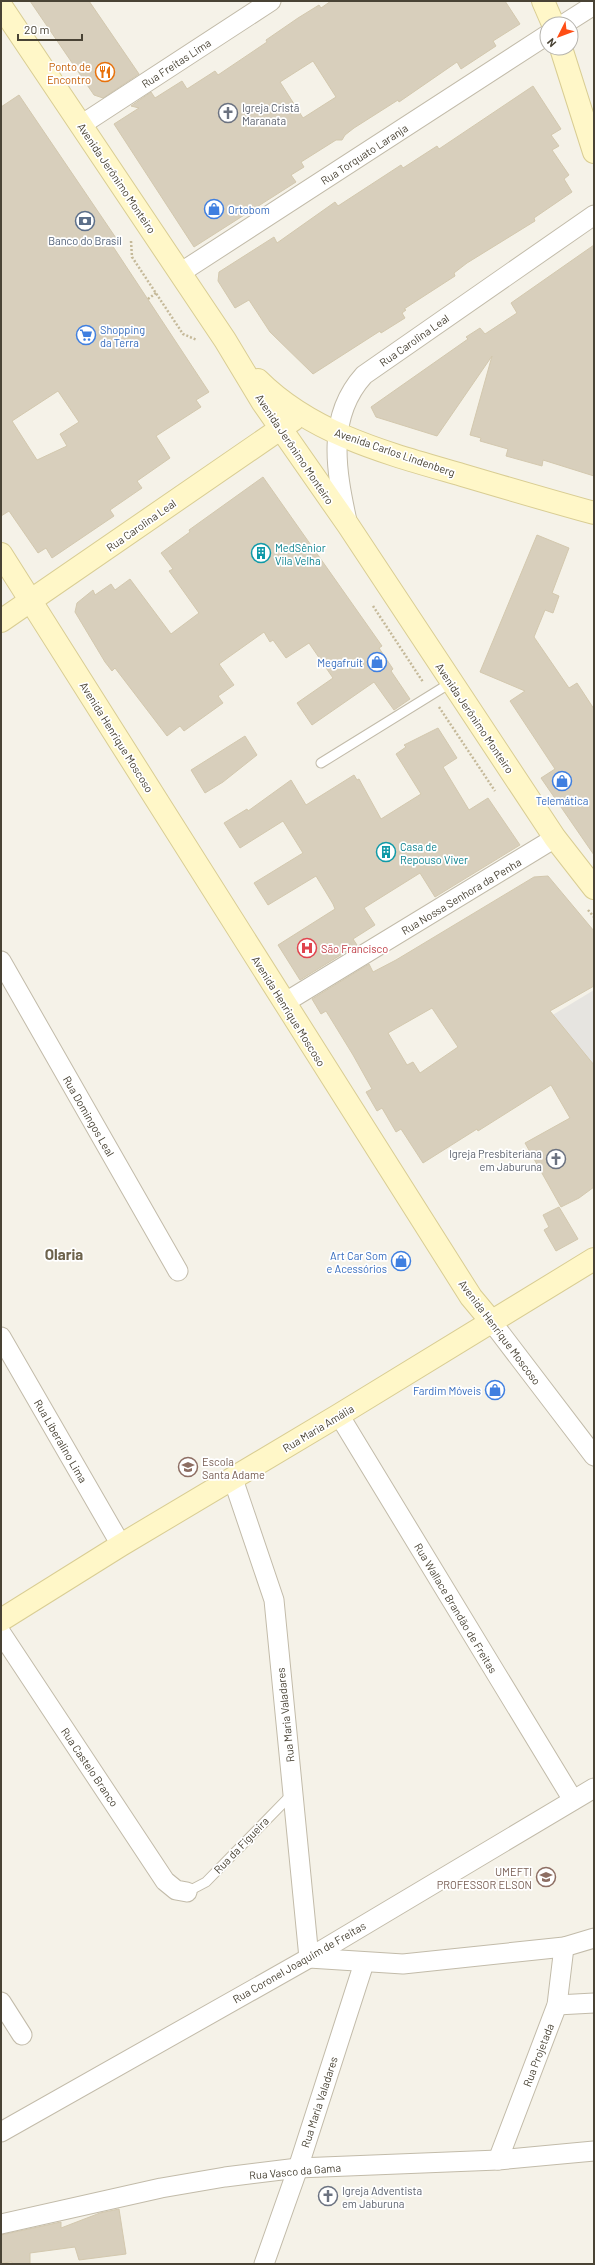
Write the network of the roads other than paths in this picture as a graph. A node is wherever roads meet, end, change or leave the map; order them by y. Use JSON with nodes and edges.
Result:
{"nodes":[{"id":1,"x":271,"y":1,"type":"edge"},
{"id":2,"x":543,"y":1,"type":"edge"},
{"id":3,"x":594,"y":5,"type":"edge"},
{"id":4,"x":1,"y":6,"type":"edge"},
{"id":5,"x":550,"y":16,"type":"edge"},
{"id":6,"x":577,"y":16,"type":"edge"},
{"id":7,"x":539,"y":40,"type":"edge"},
{"id":8,"x":564,"y":56,"type":"edge"},
{"id":9,"x":81,"y":125,"type":"junction"},
{"id":10,"x":594,"y":152,"type":"edge"},
{"id":11,"x":594,"y":215,"type":"edge"},
{"id":12,"x":180,"y":273,"type":"junction"},
{"id":13,"x":226,"y":340,"type":"junction"},
{"id":14,"x":300,"y":414,"type":"junction"},
{"id":15,"x":281,"y":428,"type":"junction"},
{"id":16,"x":337,"y":434,"type":"junction"},
{"id":17,"x":594,"y":513,"type":"edge"},
{"id":18,"x":348,"y":525,"type":"junction"},
{"id":19,"x":1,"y":554,"type":"edge"},
{"id":20,"x":31,"y":600,"type":"junction"},
{"id":21,"x":1,"y":621,"type":"edge"},
{"id":22,"x":452,"y":682,"type":"junction"},
{"id":23,"x":321,"y":763,"type":"dead end"},
{"id":24,"x":555,"y":838,"type":"junction"},
{"id":25,"x":594,"y":888,"type":"edge"},
{"id":26,"x":1,"y":961,"type":"edge"},
{"id":27,"x":284,"y":1003,"type":"junction"},
{"id":28,"x":594,"y":1259,"type":"edge"},
{"id":29,"x":178,"y":1271,"type":"dead end"},
{"id":30,"x":491,"y":1321,"type":"junction"},
{"id":31,"x":1,"y":1337,"type":"edge"},
{"id":32,"x":339,"y":1415,"type":"junction"},
{"id":33,"x":594,"y":1456,"type":"edge"},
{"id":34,"x":233,"y":1479,"type":"junction"},
{"id":35,"x":121,"y":1544,"type":"junction"},
{"id":36,"x":1,"y":1620,"type":"edge"},
{"id":37,"x":1,"y":1634,"type":"edge"},
{"id":38,"x":594,"y":1788,"type":"edge"},
{"id":39,"x":293,"y":1794,"type":"junction"},
{"id":40,"x":573,"y":1800,"type":"junction"},
{"id":41,"x":187,"y":1892,"type":"joint"},
{"id":42,"x":594,"y":1938,"type":"edge"},
{"id":43,"x":564,"y":1947,"type":"junction"},
{"id":44,"x":309,"y":1958,"type":"junction"},
{"id":45,"x":364,"y":1963,"type":"junction"},
{"id":46,"x":1,"y":2002,"type":"edge"},
{"id":47,"x":594,"y":2003,"type":"edge"},
{"id":48,"x":557,"y":2006,"type":"junction"},
{"id":49,"x":22,"y":2035,"type":"dead end"},
{"id":50,"x":1,"y":2132,"type":"edge"},
{"id":51,"x":594,"y":2151,"type":"edge"},
{"id":52,"x":498,"y":2160,"type":"junction"},
{"id":53,"x":298,"y":2168,"type":"junction"},
{"id":54,"x":1,"y":2224,"type":"edge"},
{"id":55,"x":264,"y":2264,"type":"edge"}],
"edges":[{"from":1,"to":9,"type":"street","name":"Rua Freitas Lima"},
{"from":2,"to":5,"type":"main road"},
{"from":3,"to":6,"type":"street"},
{"from":4,"to":9,"type":"main road","name":"Avenida Jerônimo Monteiro"},
{"from":7,"to":12,"type":"street","name":"Rua Torquato Laranja"},
{"from":8,"to":10,"type":"main road"},
{"from":9,"to":12,"type":"main road","name":"Avenida Jerônimo Monteiro"},
{"from":11,"to":16,"type":"street","name":"Rua Carolina Leal"},
{"from":12,"to":13,"type":"main road","name":"Avenida Jerônimo Monteiro"},
{"from":13,"to":14,"type":"main road","name":"Avenida Carlos Lindenberg"},
{"from":13,"to":15,"type":"main road","name":"Avenida Jerônimo Monteiro"},
{"from":14,"to":15,"type":"main road","name":"Rua Carolina Leal"},
{"from":14,"to":16,"type":"main road","name":"Avenida Carlos Lindenberg"},
{"from":15,"to":18,"type":"main road","name":"Avenida Jerônimo Monteiro"},
{"from":15,"to":20,"type":"main road","name":"Rua Carolina Leal"},
{"from":16,"to":17,"type":"main road","name":"Avenida Carlos Lindenberg"},
{"from":16,"to":18,"type":"street","name":"Rua Carolina Leal"},
{"from":18,"to":22,"type":"main road","name":"Avenida Jerônimo Monteiro"},
{"from":19,"to":20,"type":"main road","name":"Avenida Henrique Moscoso"},
{"from":20,"to":21,"type":"main road","name":"Rua Carolina Leal"},
{"from":20,"to":27,"type":"main road","name":"Avenida Henrique Moscoso"},
{"from":22,"to":23,"type":"lane"},
{"from":22,"to":24,"type":"main road","name":"Avenida Jerônimo Monteiro"},
{"from":24,"to":25,"type":"main road","name":"Avenida Jerônimo Monteiro"},
{"from":24,"to":27,"type":"street","name":"Rua Nossa Senhora da Penha"},
{"from":26,"to":29,"type":"street","name":"Rua Domingos Leal"},
{"from":27,"to":30,"type":"main road","name":"Avenida Henrique Moscoso"},
{"from":28,"to":30,"type":"main road","name":"Rua Maria Amália"},
{"from":30,"to":32,"type":"main road","name":"Rua Maria Amália"},
{"from":30,"to":33,"type":"street","name":"Avenida Henrique Moscoso"},
{"from":31,"to":35,"type":"street","name":"Rua Liberalino Lima"},
{"from":32,"to":34,"type":"main road","name":"Rua Maria Amália"},
{"from":32,"to":40,"type":"street","name":"Rua Wallace Brandão de Freitas"},
{"from":34,"to":35,"type":"main road","name":"Rua Maria Amália"},
{"from":34,"to":39,"type":"street","name":"Rua Maria Valadares"},
{"from":35,"to":36,"type":"main road","name":"Rua Maria Amália"},
{"from":37,"to":41,"type":"street","name":"Rua Castelo Branco"},
{"from":38,"to":40,"type":"street","name":"Rua Coronel Joaquim de Freitas"},
{"from":39,"to":41,"type":"lane","name":"Rua da Figueira"},
{"from":39,"to":44,"type":"street","name":"Rua Maria Valadares"},
{"from":40,"to":44,"type":"street","name":"Rua Coronel Joaquim de Freitas"},
{"from":42,"to":43,"type":"street"},
{"from":43,"to":45,"type":"street"},
{"from":43,"to":48,"type":"street","name":"Rua Projetada"},
{"from":44,"to":45,"type":"street"},
{"from":44,"to":50,"type":"street","name":"Rua Coronel Joaquim de Freitas"},
{"from":45,"to":53,"type":"street","name":"Rua Maria Valadares"},
{"from":46,"to":49,"type":"street"},
{"from":47,"to":48,"type":"street"},
{"from":48,"to":52,"type":"street","name":"Rua Projetada"},
{"from":51,"to":52,"type":"street","name":"Rua Vasco da Gama"},
{"from":52,"to":53,"type":"street","name":"Rua Vasco da Gama"},
{"from":53,"to":54,"type":"street","name":"Rua Vasco da Gama"},
{"from":53,"to":55,"type":"street","name":"Rua Maria Valadares"}]}
